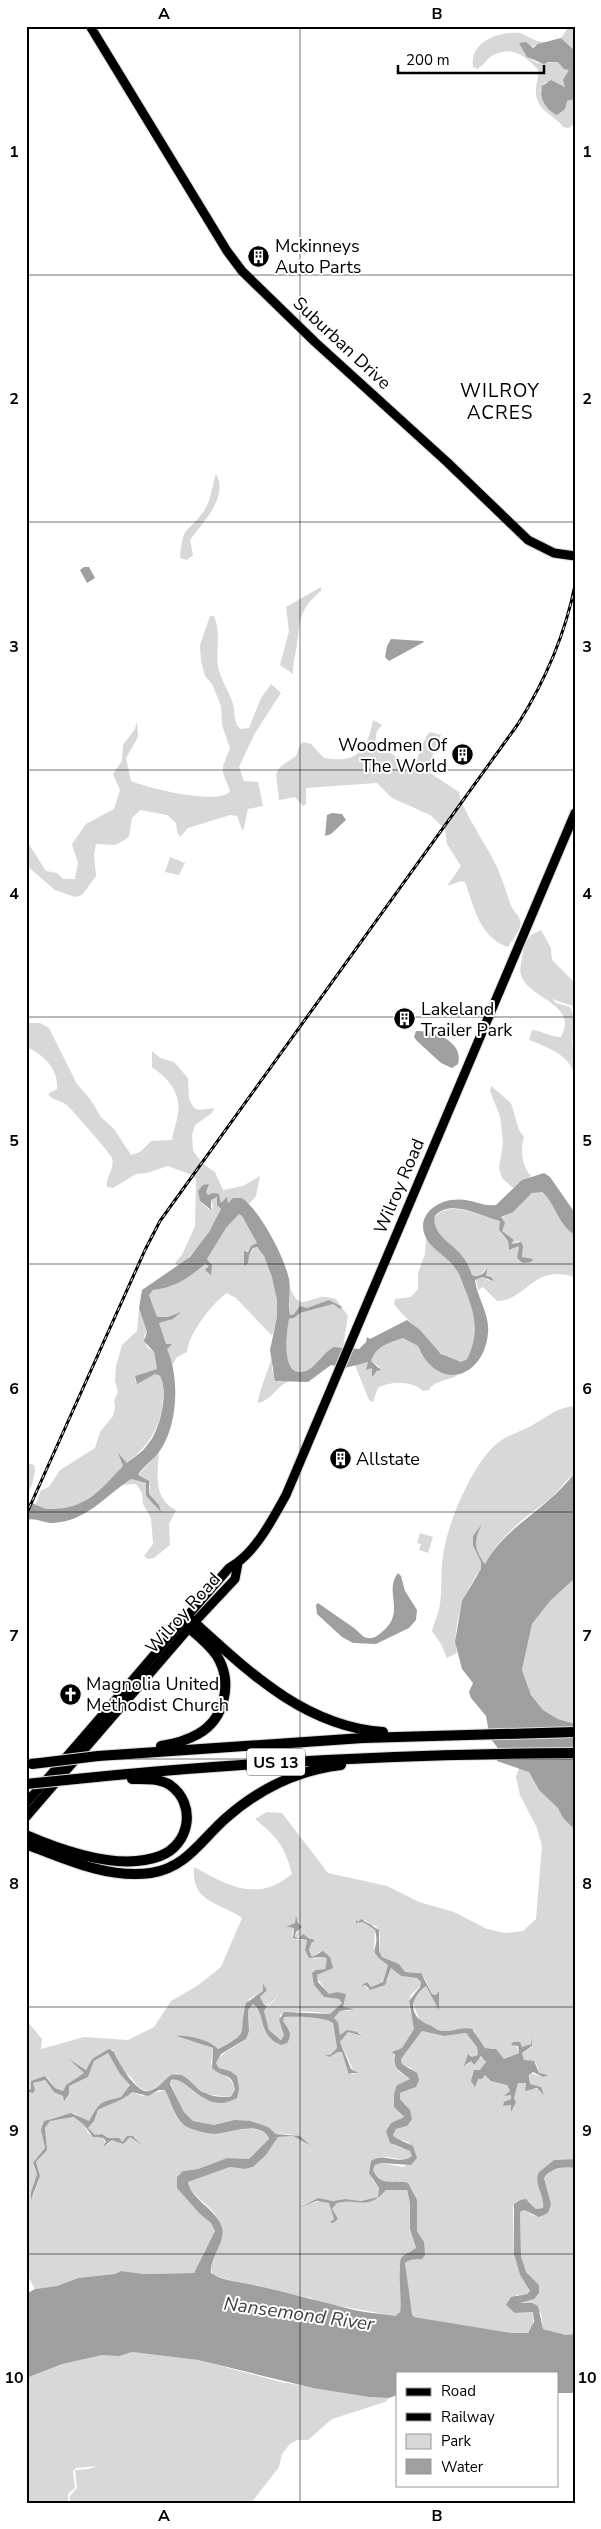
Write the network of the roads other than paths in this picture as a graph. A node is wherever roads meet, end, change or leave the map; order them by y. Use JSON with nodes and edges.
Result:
{"nodes":[{"id":1,"x":90,"y":26,"type":"edge"},
{"id":2,"x":575,"y":556,"type":"edge"},
{"id":3,"x":575,"y":813,"type":"edge"},
{"id":4,"x":238,"y":1563,"type":"junction"},
{"id":5,"x":184,"y":1618,"type":"junction"},
{"id":6,"x":192,"y":1626,"type":"junction"},
{"id":7,"x":575,"y":1732,"type":"edge"},
{"id":8,"x":464,"y":1735,"type":"junction"},
{"id":9,"x":477,"y":1753,"type":"junction"},
{"id":10,"x":575,"y":1753,"type":"edge"},
{"id":11,"x":98,"y":1756,"type":"junction"},
{"id":12,"x":29,"y":1764,"type":"edge"},
{"id":13,"x":76,"y":1779,"type":"junction"},
{"id":14,"x":26,"y":1784,"type":"edge"},
{"id":15,"x":26,"y":1803,"type":"edge"},
{"id":16,"x":26,"y":1817,"type":"edge"},
{"id":17,"x":26,"y":1835,"type":"edge"},
{"id":18,"x":26,"y":1844,"type":"edge"}],
"edges":[{"from":1,"to":2,"type":"main road","name":"Suburban Drive"},
{"from":3,"to":4,"type":"main road","name":"Wilroy Road"},
{"from":4,"to":5,"type":"main road","name":"Wilroy Road"},
{"from":4,"to":6,"type":"main road","name":"Wilroy Road"},
{"from":5,"to":6,"type":"highway"},
{"from":5,"to":15,"type":"main road","name":"Wilroy Road"},
{"from":6,"to":8,"type":"highway"},
{"from":6,"to":11,"type":"highway"},
{"from":6,"to":16,"type":"main road","name":"Wilroy Road"},
{"from":7,"to":8,"type":"highway","number":"US 13"},
{"from":8,"to":11,"type":"highway","number":"US 13"},
{"from":9,"to":10,"type":"highway","number":"US 13"},
{"from":9,"to":13,"type":"highway","number":"US 13"},
{"from":9,"to":18,"type":"highway"},
{"from":11,"to":12,"type":"highway","number":"US 13","bridge":true},
{"from":13,"to":14,"type":"highway","number":"US 13","bridge":true},
{"from":13,"to":17,"type":"highway"}]}
